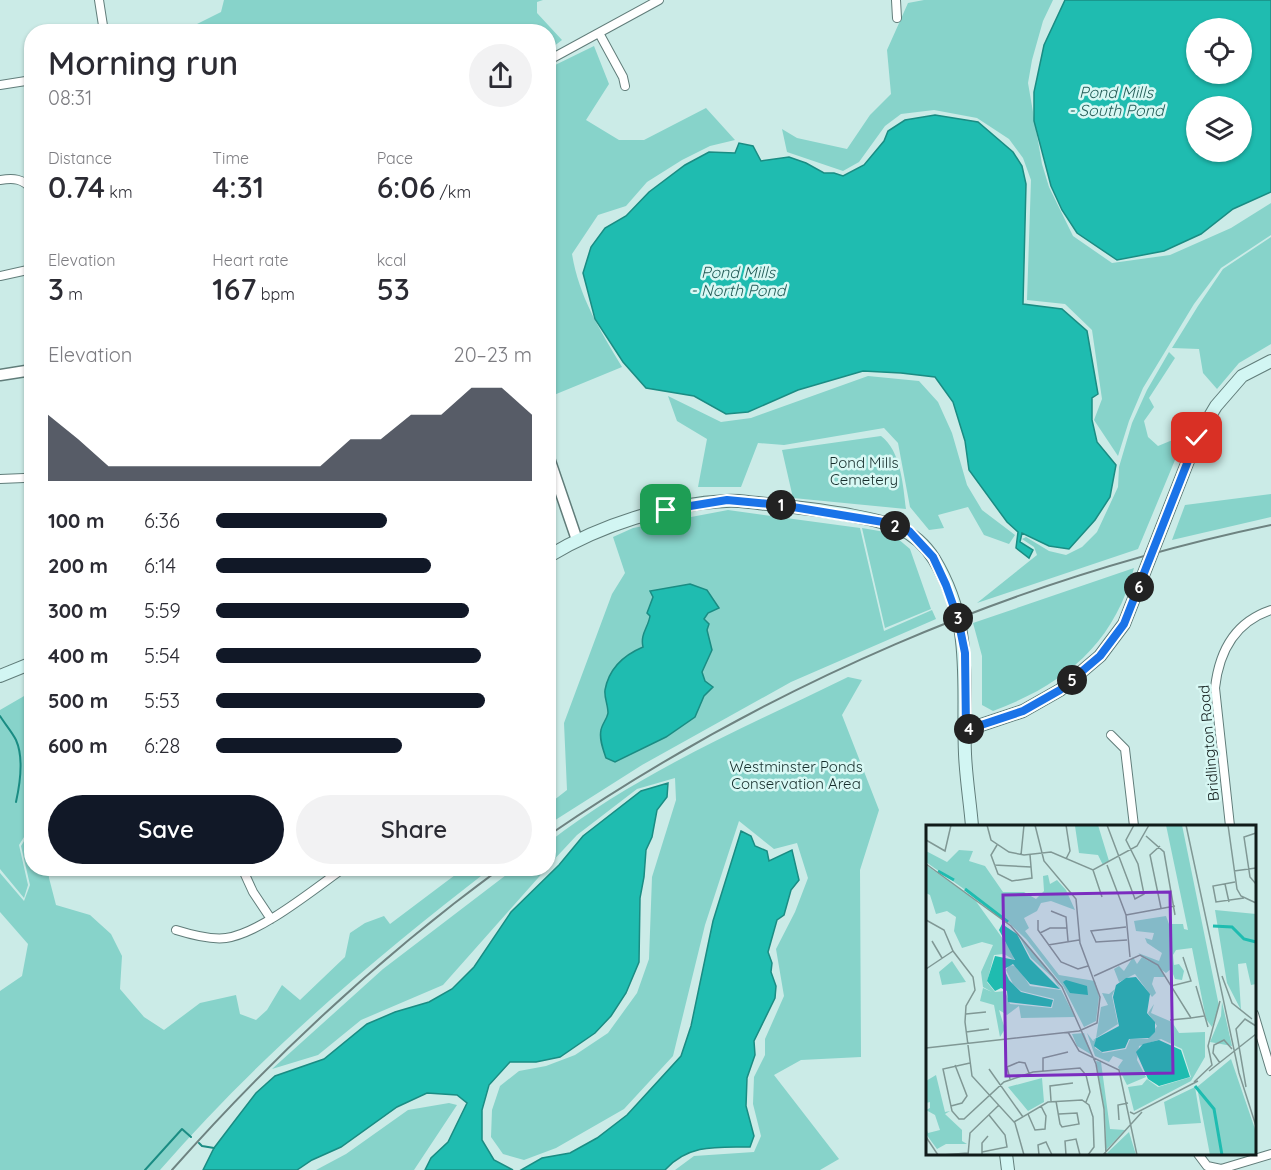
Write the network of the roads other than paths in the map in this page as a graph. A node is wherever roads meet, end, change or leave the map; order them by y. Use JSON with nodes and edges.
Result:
{"nodes":[{"id":1,"x":99,"y":0,"type":"edge"},
{"id":2,"x":658,"y":0,"type":"edge"},
{"id":3,"x":896,"y":0,"type":"edge"},
{"id":4,"x":897,"y":18,"type":"dead end"},
{"id":5,"x":103,"y":24,"type":"edge"},
{"id":6,"x":599,"y":33,"type":"junction"},
{"id":7,"x":556,"y":56,"type":"edge"},
{"id":8,"x":24,"y":81,"type":"edge"},
{"id":9,"x":0,"y":85,"type":"edge"},
{"id":10,"x":625,"y":86,"type":"dead end"},
{"id":11,"x":0,"y":180,"type":"edge"},
{"id":12,"x":24,"y":182,"type":"edge"},
{"id":13,"x":24,"y":271,"type":"edge"},
{"id":14,"x":0,"y":276,"type":"edge"},
{"id":15,"x":1271,"y":361,"type":"edge"},
{"id":16,"x":24,"y":371,"type":"edge"},
{"id":17,"x":0,"y":375,"type":"edge"},
{"id":18,"x":24,"y":478,"type":"dead end"},
{"id":19,"x":556,"y":478,"type":"edge"},
{"id":20,"x":0,"y":479,"type":"edge"},
{"id":21,"x":577,"y":540,"type":"junction"},
{"id":22,"x":556,"y":552,"type":"edge"},
{"id":23,"x":1271,"y":610,"type":"edge"},
{"id":24,"x":24,"y":666,"type":"edge"},
{"id":25,"x":0,"y":676,"type":"edge"},
{"id":26,"x":966,"y":730,"type":"junction"},
{"id":27,"x":1111,"y":735,"type":"dead end"},
{"id":28,"x":972,"y":825,"type":"edge"},
{"id":29,"x":1134,"y":825,"type":"edge"},
{"id":30,"x":1230,"y":825,"type":"edge"},
{"id":31,"x":246,"y":876,"type":"edge"},
{"id":32,"x":333,"y":876,"type":"edge"},
{"id":33,"x":271,"y":919,"type":"junction"},
{"id":34,"x":176,"y":930,"type":"dead end"},
{"id":35,"x":1256,"y":1021,"type":"edge"},
{"id":36,"x":1271,"y":1071,"type":"edge"},
{"id":37,"x":1271,"y":1154,"type":"edge"},
{"id":38,"x":1006,"y":1155,"type":"edge"},
{"id":39,"x":1199,"y":1155,"type":"edge"},
{"id":40,"x":1008,"y":1170,"type":"edge"}],
"edges":[{"from":1,"to":5,"type":"street"},
{"from":2,"to":6,"type":"street"},
{"from":3,"to":4,"type":"street"},
{"from":6,"to":7,"type":"street"},
{"from":6,"to":10,"type":"street"},
{"from":8,"to":9,"type":"street"},
{"from":11,"to":12,"type":"street"},
{"from":13,"to":14,"type":"street"},
{"from":15,"to":26,"type":"main road"},
{"from":16,"to":17,"type":"street"},
{"from":18,"to":20,"type":"street"},
{"from":19,"to":21,"type":"street"},
{"from":21,"to":22,"type":"main road"},
{"from":21,"to":26,"type":"main road"},
{"from":23,"to":30,"type":"street","name":"Bridlington Road"},
{"from":24,"to":25,"type":"main road"},
{"from":26,"to":28,"type":"main road"},
{"from":27,"to":29,"type":"street"},
{"from":31,"to":33,"type":"street"},
{"from":32,"to":33,"type":"street"},
{"from":33,"to":34,"type":"street"},
{"from":35,"to":36,"type":"street"},
{"from":37,"to":39,"type":"street"},
{"from":38,"to":40,"type":"main road"}]}
